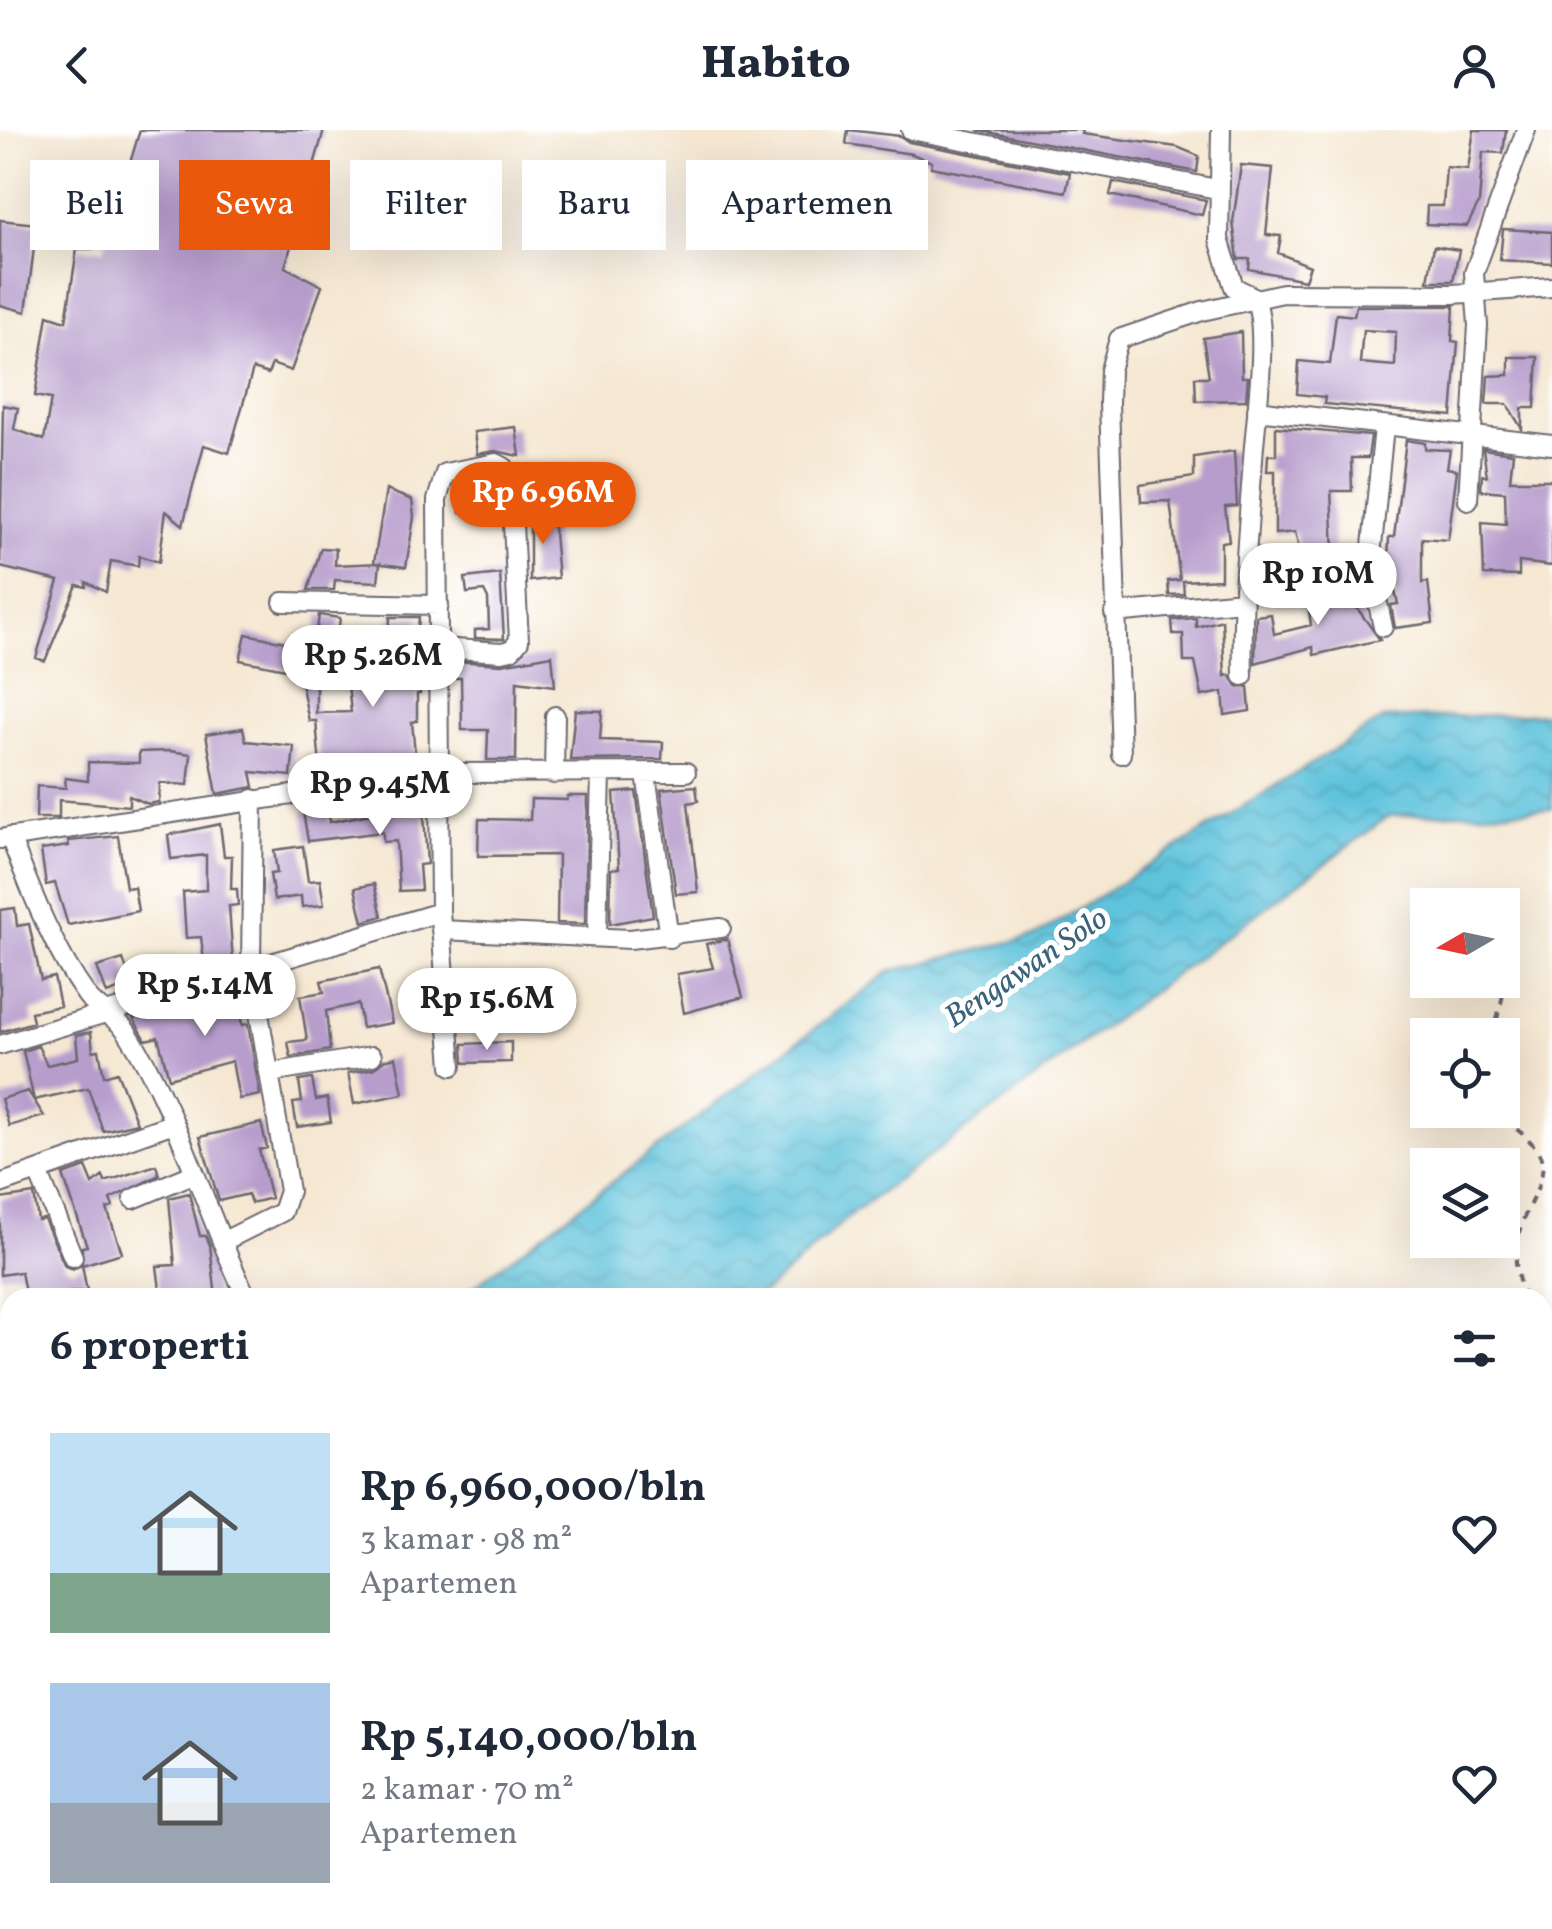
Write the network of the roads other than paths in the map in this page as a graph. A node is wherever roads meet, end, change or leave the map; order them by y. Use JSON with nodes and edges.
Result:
{"nodes":[{"id":1,"x":910,"y":130,"type":"edge"},
{"id":2,"x":1221,"y":130,"type":"edge"},
{"id":3,"x":1526,"y":130,"type":"edge"},
{"id":4,"x":1217,"y":189,"type":"junction"},
{"id":5,"x":1552,"y":287,"type":"edge"},
{"id":6,"x":1474,"y":293,"type":"junction"},
{"id":7,"x":1254,"y":297,"type":"junction"},
{"id":8,"x":1258,"y":410,"type":"junction"},
{"id":9,"x":1384,"y":427,"type":"junction"},
{"id":10,"x":1470,"y":435,"type":"junction"},
{"id":11,"x":1552,"y":445,"type":"edge"},
{"id":12,"x":1468,"y":500,"type":"dead end"},
{"id":13,"x":1370,"y":566,"type":"junction"},
{"id":14,"x":1244,"y":594,"type":"junction"},
{"id":15,"x":283,"y":602,"type":"dead end"},
{"id":16,"x":439,"y":605,"type":"junction"},
{"id":17,"x":1114,"y":614,"type":"junction"},
{"id":18,"x":1383,"y":626,"type":"dead end"},
{"id":19,"x":440,"y":648,"type":"junction"},
{"id":20,"x":1243,"y":676,"type":"dead end"},
{"id":21,"x":555,"y":716,"type":"dead end"},
{"id":22,"x":1121,"y":754,"type":"dead end"},
{"id":23,"x":438,"y":772,"type":"junction"},
{"id":24,"x":686,"y":772,"type":"dead end"},
{"id":25,"x":554,"y":774,"type":"junction"},
{"id":26,"x":600,"y":774,"type":"junction"},
{"id":27,"x":646,"y":774,"type":"junction"},
{"id":28,"x":254,"y":799,"type":"junction"},
{"id":29,"x":5,"y":838,"type":"edge"},
{"id":30,"x":440,"y":921,"type":"junction"},
{"id":31,"x":721,"y":928,"type":"dead end"},
{"id":32,"x":597,"y":936,"type":"junction"},
{"id":33,"x":669,"y":938,"type":"junction"},
{"id":34,"x":251,"y":966,"type":"junction"},
{"id":35,"x":108,"y":1015,"type":"junction"},
{"id":36,"x":0,"y":1045,"type":"edge"},
{"id":37,"x":372,"y":1056,"type":"dead end"},
{"id":38,"x":452,"y":1066,"type":"dead end"},
{"id":39,"x":270,"y":1073,"type":"junction"},
{"id":40,"x":171,"y":1124,"type":"junction"},
{"id":41,"x":40,"y":1174,"type":"junction"},
{"id":42,"x":193,"y":1174,"type":"junction"},
{"id":43,"x":0,"y":1184,"type":"edge"},
{"id":44,"x":132,"y":1199,"type":"dead end"},
{"id":45,"x":222,"y":1242,"type":"junction"},
{"id":46,"x":73,"y":1257,"type":"dead end"},
{"id":47,"x":241,"y":1288,"type":"edge"}],
"edges":[{"from":1,"to":4,"type":"street"},
{"from":2,"to":4,"type":"street"},
{"from":3,"to":6,"type":"street"},
{"from":4,"to":7,"type":"street"},
{"from":5,"to":6,"type":"street"},
{"from":6,"to":7,"type":"street"},
{"from":6,"to":10,"type":"street"},
{"from":7,"to":8,"type":"street"},
{"from":7,"to":17,"type":"street"},
{"from":8,"to":9,"type":"street"},
{"from":8,"to":14,"type":"street"},
{"from":9,"to":10,"type":"street"},
{"from":9,"to":13,"type":"street"},
{"from":10,"to":11,"type":"street"},
{"from":10,"to":12,"type":"street"},
{"from":13,"to":14,"type":"street"},
{"from":13,"to":18,"type":"street"},
{"from":14,"to":17,"type":"street"},
{"from":14,"to":20,"type":"street"},
{"from":15,"to":16,"type":"street"},
{"from":16,"to":19,"type":"street"},
{"from":16,"to":19,"type":"street"},
{"from":17,"to":22,"type":"street"},
{"from":19,"to":23,"type":"street"},
{"from":21,"to":25,"type":"street"},
{"from":23,"to":25,"type":"street"},
{"from":23,"to":28,"type":"street"},
{"from":23,"to":30,"type":"street"},
{"from":24,"to":27,"type":"street"},
{"from":25,"to":26,"type":"street"},
{"from":26,"to":27,"type":"street"},
{"from":26,"to":32,"type":"street"},
{"from":27,"to":33,"type":"street"},
{"from":28,"to":29,"type":"street"},
{"from":28,"to":34,"type":"street"},
{"from":29,"to":35,"type":"street"},
{"from":30,"to":32,"type":"street"},
{"from":30,"to":34,"type":"street"},
{"from":30,"to":38,"type":"street"},
{"from":31,"to":33,"type":"street"},
{"from":32,"to":33,"type":"street"},
{"from":34,"to":35,"type":"street"},
{"from":34,"to":39,"type":"street"},
{"from":35,"to":36,"type":"street"},
{"from":35,"to":40,"type":"street"},
{"from":37,"to":39,"type":"street"},
{"from":39,"to":45,"type":"street"},
{"from":40,"to":41,"type":"street"},
{"from":40,"to":42,"type":"street"},
{"from":41,"to":43,"type":"street"},
{"from":41,"to":46,"type":"street"},
{"from":42,"to":44,"type":"street"},
{"from":42,"to":45,"type":"street"},
{"from":45,"to":47,"type":"street"}]}
